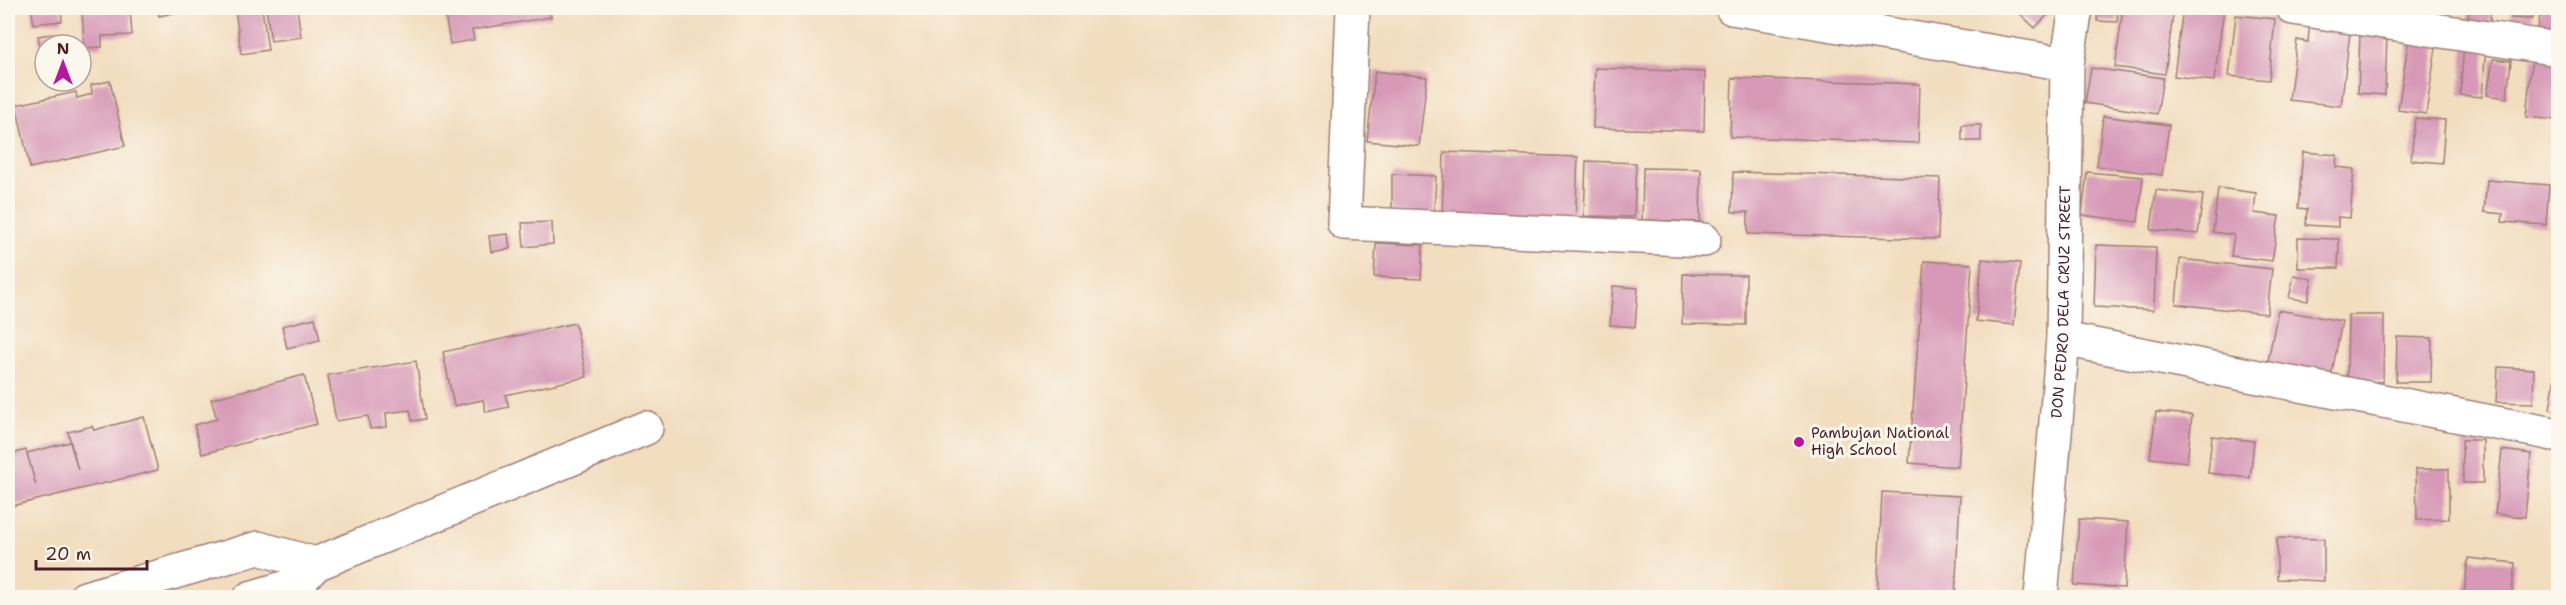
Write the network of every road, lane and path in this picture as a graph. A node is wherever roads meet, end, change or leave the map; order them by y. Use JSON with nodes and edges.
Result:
{"nodes":[{"id":1,"x":1353,"y":8,"type":"edge"},
{"id":2,"x":1732,"y":8,"type":"edge"},
{"id":3,"x":2076,"y":8,"type":"edge"},
{"id":4,"x":2293,"y":8,"type":"edge"},
{"id":5,"x":2559,"y":50,"type":"edge"},
{"id":6,"x":2067,"y":64,"type":"junction"},
{"id":7,"x":1704,"y":240,"type":"dead end"},
{"id":8,"x":2063,"y":339,"type":"junction"},
{"id":9,"x":646,"y":428,"type":"dead end"},
{"id":10,"x":2559,"y":435,"type":"edge"},
{"id":11,"x":316,"y":564,"type":"junction"},
{"id":12,"x":85,"y":597,"type":"edge"},
{"id":13,"x":250,"y":597,"type":"edge"},
{"id":14,"x":2042,"y":597,"type":"edge"}],
"edges":[{"from":1,"to":7,"type":"street"},
{"from":2,"to":6,"type":"street"},
{"from":3,"to":6,"type":"street","name":"DON PEDRO DELA CRUZ STREET"},
{"from":4,"to":5,"type":"street"},
{"from":6,"to":8,"type":"street","name":"DON PEDRO DELA CRUZ STREET"},
{"from":8,"to":10,"type":"street"},
{"from":8,"to":14,"type":"street","name":"DON PEDRO DELA CRUZ STREET"},
{"from":9,"to":11,"type":"street"},
{"from":11,"to":12,"type":"street"},
{"from":11,"to":13,"type":"street"}]}
